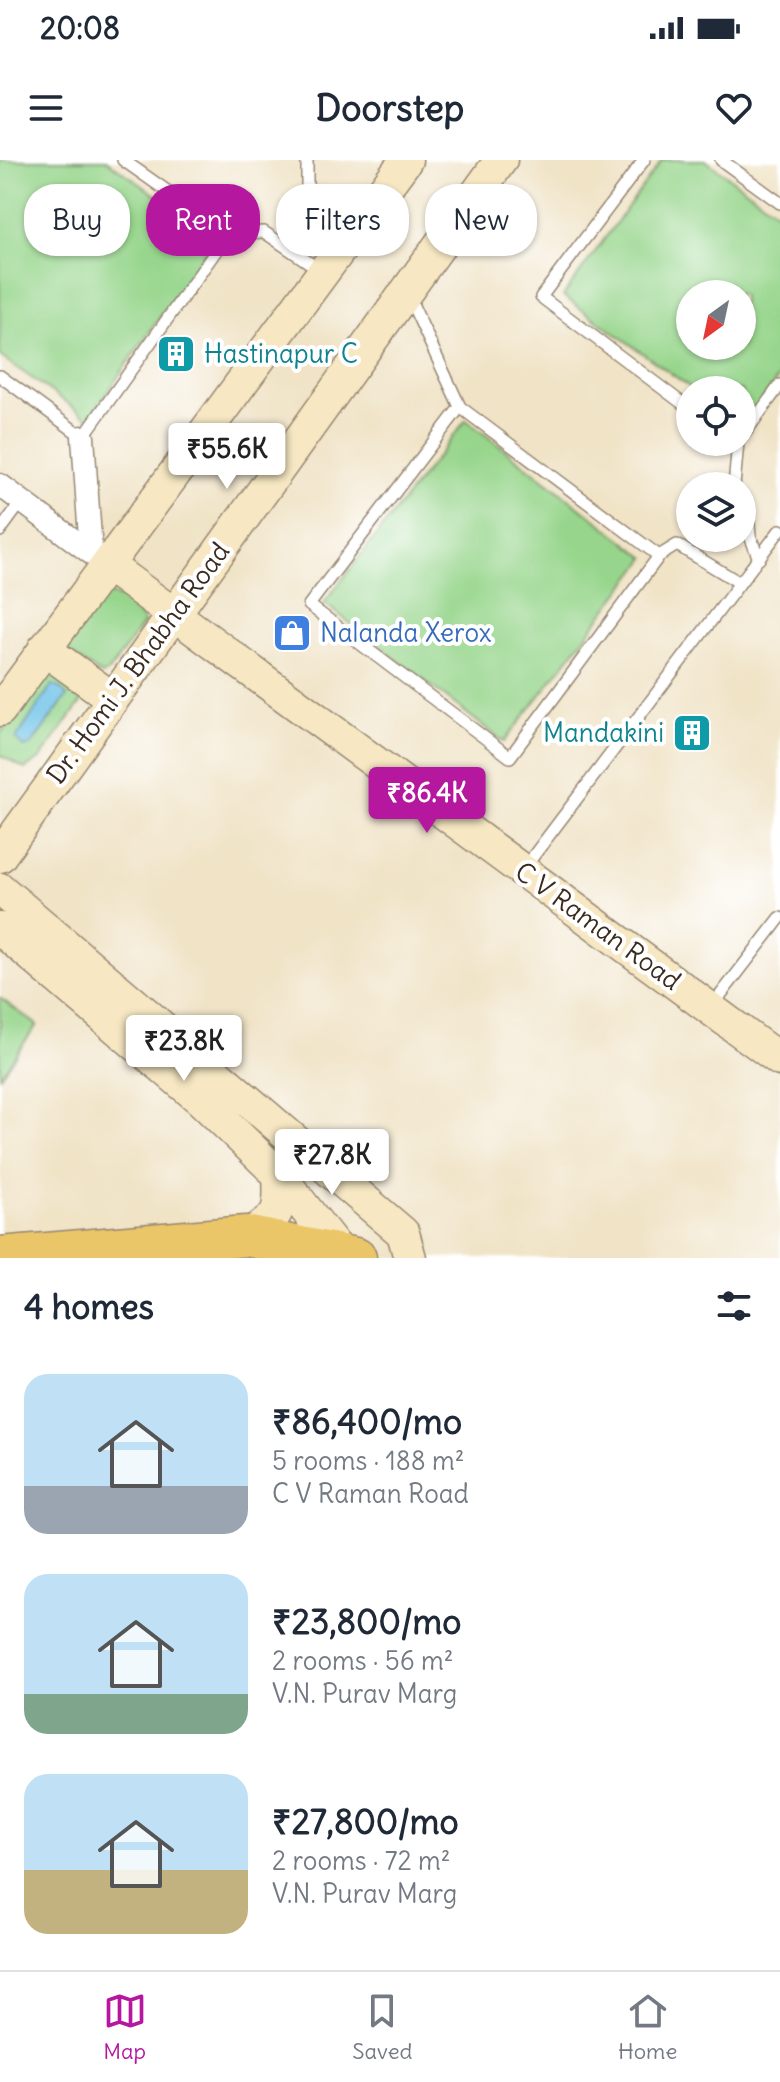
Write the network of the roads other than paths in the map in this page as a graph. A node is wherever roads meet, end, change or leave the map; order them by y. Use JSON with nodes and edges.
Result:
{"nodes":[{"id":1,"x":123,"y":160,"type":"edge"},
{"id":2,"x":307,"y":160,"type":"edge"},
{"id":3,"x":406,"y":160,"type":"edge"},
{"id":4,"x":501,"y":160,"type":"edge"},
{"id":5,"x":644,"y":160,"type":"edge"},
{"id":6,"x":721,"y":160,"type":"edge"},
{"id":7,"x":157,"y":184,"type":"edge"},
{"id":8,"x":307,"y":184,"type":"edge"},
{"id":9,"x":388,"y":184,"type":"edge"},
{"id":10,"x":780,"y":203,"type":"edge"},
{"id":11,"x":260,"y":232,"type":"edge"},
{"id":12,"x":212,"y":256,"type":"edge"},
{"id":13,"x":334,"y":256,"type":"edge"},
{"id":14,"x":323,"y":272,"type":"junction"},
{"id":15,"x":406,"y":291,"type":"junction"},
{"id":16,"x":0,"y":376,"type":"edge"},
{"id":17,"x":780,"y":385,"type":"edge"},
{"id":18,"x":676,"y":398,"type":"edge"},
{"id":19,"x":460,"y":407,"type":"junction"},
{"id":20,"x":756,"y":416,"type":"edge"},
{"id":21,"x":83,"y":437,"type":"junction"},
{"id":22,"x":0,"y":485,"type":"edge"},
{"id":23,"x":22,"y":501,"type":"junction"},
{"id":24,"x":780,"y":530,"type":"edge"},
{"id":25,"x":0,"y":531,"type":"edge"},
{"id":26,"x":756,"y":551,"type":"edge"},
{"id":27,"x":659,"y":556,"type":"junction"},
{"id":28,"x":99,"y":559,"type":"junction"},
{"id":29,"x":759,"y":559,"type":"junction"},
{"id":30,"x":740,"y":583,"type":"junction"},
{"id":31,"x":173,"y":613,"type":"junction"},
{"id":32,"x":44,"y":649,"type":"junction"},
{"id":33,"x":112,"y":698,"type":"junction"},
{"id":34,"x":0,"y":710,"type":"edge"},
{"id":35,"x":0,"y":856,"type":"edge"},
{"id":36,"x":522,"y":871,"type":"junction"},
{"id":37,"x":0,"y":889,"type":"edge"},
{"id":38,"x":780,"y":918,"type":"edge"},
{"id":39,"x":0,"y":929,"type":"edge"},
{"id":40,"x":710,"y":1009,"type":"junction"},
{"id":41,"x":780,"y":1060,"type":"edge"},
{"id":42,"x":279,"y":1175,"type":"junction"},
{"id":43,"x":246,"y":1236,"type":"junction"},
{"id":44,"x":0,"y":1257,"type":"edge"},
{"id":45,"x":346,"y":1257,"type":"edge"},
{"id":46,"x":410,"y":1258,"type":"edge"}],
"edges":[{"from":1,"to":7,"type":"lane"},
{"from":2,"to":8,"type":"lane"},
{"from":3,"to":9,"type":"street"},
{"from":4,"to":15,"type":"street","name":"Dr. Homi J. Bhabha Road"},
{"from":5,"to":18,"type":"lane"},
{"from":6,"to":10,"type":"lane"},
{"from":11,"to":14,"type":"lane"},
{"from":12,"to":21,"type":"lane"},
{"from":13,"to":14,"type":"street"},
{"from":14,"to":28,"type":"street"},
{"from":15,"to":19,"type":"lane"},
{"from":15,"to":31,"type":"street","name":"Dr. Homi J. Bhabha Road"},
{"from":16,"to":21,"type":"lane"},
{"from":17,"to":20,"type":"lane"},
{"from":19,"to":27,"type":"lane"},
{"from":19,"to":27,"type":"lane"},
{"from":21,"to":28,"type":"street"},
{"from":22,"to":23,"type":"street"},
{"from":23,"to":25,"type":"lane"},
{"from":23,"to":28,"type":"street"},
{"from":24,"to":29,"type":"lane"},
{"from":26,"to":29,"type":"lane"},
{"from":27,"to":30,"type":"lane"},
{"from":28,"to":31,"type":"street","name":"C V Raman Road"},
{"from":28,"to":32,"type":"street"},
{"from":29,"to":30,"type":"lane"},
{"from":30,"to":36,"type":"lane"},
{"from":31,"to":33,"type":"street","name":"Dr. Homi J. Bhabha Road"},
{"from":31,"to":36,"type":"street","name":"C V Raman Road"},
{"from":32,"to":33,"type":"street"},
{"from":32,"to":34,"type":"street"},
{"from":33,"to":35,"type":"street","name":"Dr. Homi J. Bhabha Road"},
{"from":36,"to":40,"type":"street","name":"C V Raman Road"},
{"from":37,"to":46,"type":"street"},
{"from":38,"to":40,"type":"lane"},
{"from":39,"to":42,"type":"street"},
{"from":40,"to":41,"type":"street","name":"C V Raman Road"},
{"from":42,"to":43,"type":"street"},
{"from":42,"to":45,"type":"street"},
{"from":43,"to":44,"type":"highway"},
{"from":43,"to":45,"type":"highway"}]}
